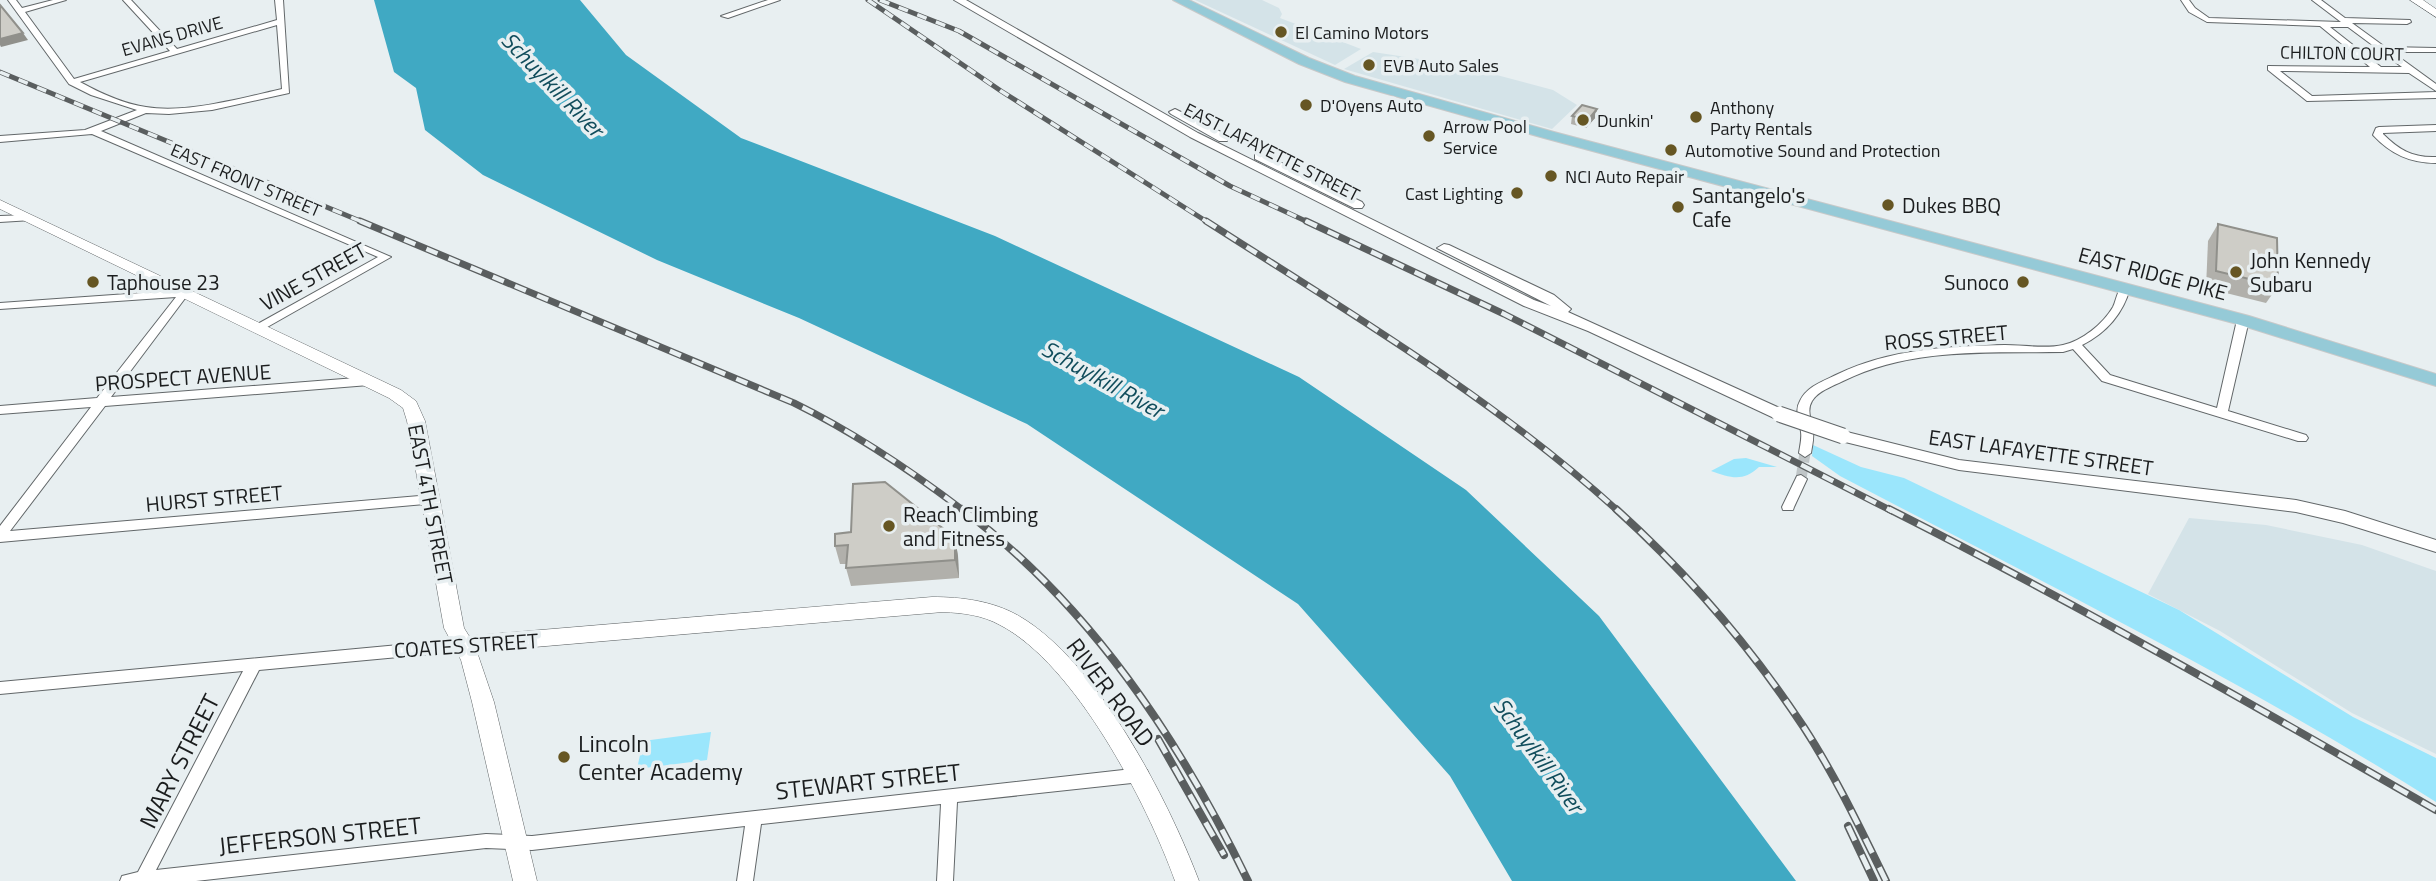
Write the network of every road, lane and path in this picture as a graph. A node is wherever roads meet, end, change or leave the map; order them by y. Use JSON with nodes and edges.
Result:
{"nodes":[{"id":1,"x":49,"y":0,"type":"edge"},
{"id":2,"x":62,"y":0,"type":"edge"},
{"id":3,"x":127,"y":0,"type":"edge"},
{"id":4,"x":279,"y":0,"type":"edge"},
{"id":5,"x":776,"y":0,"type":"edge"},
{"id":6,"x":958,"y":0,"type":"edge"},
{"id":7,"x":978,"y":0,"type":"edge"},
{"id":8,"x":1179,"y":0,"type":"edge"},
{"id":9,"x":2185,"y":0,"type":"edge"},
{"id":10,"x":2316,"y":0,"type":"edge"},
{"id":11,"x":2416,"y":0,"type":"edge"},
{"id":12,"x":16,"y":6,"type":"edge"},
{"id":13,"x":2436,"y":14,"type":"edge"},
{"id":14,"x":725,"y":16,"type":"dead end"},
{"id":15,"x":280,"y":22,"type":"junction"},
{"id":16,"x":2407,"y":22,"type":"dead end"},
{"id":17,"x":2348,"y":23,"type":"junction"},
{"id":18,"x":2322,"y":25,"type":"junction"},
{"id":19,"x":2386,"y":49,"type":"junction"},
{"id":20,"x":2436,"y":50,"type":"edge"},
{"id":21,"x":176,"y":52,"type":"junction"},
{"id":22,"x":2379,"y":70,"type":"junction"},
{"id":23,"x":2413,"y":70,"type":"junction"},
{"id":24,"x":72,"y":82,"type":"junction"},
{"id":25,"x":2436,"y":88,"type":"edge"},
{"id":26,"x":2436,"y":96,"type":"edge"},
{"id":27,"x":145,"y":110,"type":"junction"},
{"id":28,"x":2436,"y":128,"type":"edge"},
{"id":29,"x":94,"y":131,"type":"junction"},
{"id":30,"x":0,"y":139,"type":"edge"},
{"id":31,"x":2436,"y":160,"type":"edge"},
{"id":32,"x":0,"y":204,"type":"edge"},
{"id":33,"x":27,"y":218,"type":"junction"},
{"id":34,"x":0,"y":219,"type":"edge"},
{"id":35,"x":386,"y":257,"type":"joint"},
{"id":36,"x":2125,"y":288,"type":"junction"},
{"id":37,"x":184,"y":293,"type":"junction"},
{"id":38,"x":0,"y":306,"type":"edge"},
{"id":39,"x":1577,"y":319,"type":"junction"},
{"id":40,"x":2243,"y":320,"type":"junction"},
{"id":41,"x":258,"y":328,"type":"junction"},
{"id":42,"x":2075,"y":345,"type":"junction"},
{"id":43,"x":2436,"y":380,"type":"edge"},
{"id":44,"x":369,"y":381,"type":"junction"},
{"id":45,"x":101,"y":402,"type":"junction"},
{"id":46,"x":0,"y":410,"type":"edge"},
{"id":47,"x":2222,"y":413,"type":"junction"},
{"id":48,"x":2302,"y":438,"type":"dead end"},
{"id":49,"x":1805,"y":453,"type":"tunnel mouth"},
{"id":50,"x":1801,"y":479,"type":"tunnel mouth"},
{"id":51,"x":431,"y":500,"type":"junction"},
{"id":52,"x":1788,"y":507,"type":"dead end"},
{"id":53,"x":0,"y":536,"type":"edge"},
{"id":54,"x":2436,"y":546,"type":"edge"},
{"id":55,"x":932,"y":605,"type":"joint"},
{"id":56,"x":463,"y":645,"type":"junction"},
{"id":57,"x":255,"y":663,"type":"junction"},
{"id":58,"x":0,"y":688,"type":"edge"},
{"id":59,"x":1141,"y":775,"type":"junction"},
{"id":60,"x":949,"y":797,"type":"junction"},
{"id":61,"x":754,"y":818,"type":"junction"},
{"id":62,"x":517,"y":842,"type":"junction"},
{"id":63,"x":136,"y":880,"type":"edge"},
{"id":64,"x":525,"y":881,"type":"edge"},
{"id":65,"x":746,"y":881,"type":"edge"},
{"id":66,"x":945,"y":881,"type":"edge"},
{"id":67,"x":1186,"y":881,"type":"edge"}],
"edges":[{"from":1,"to":12,"type":"street"},
{"from":2,"to":12,"type":"street"},
{"from":3,"to":21,"type":"street"},
{"from":4,"to":15,"type":"street"},
{"from":5,"to":14,"type":"street"},
{"from":6,"to":39,"type":"street","name":"EAST LAFAYETTE STREET"},
{"from":7,"to":39,"type":"street","name":"EAST LAFAYETTE STREET"},
{"from":8,"to":36,"type":"main road","name":"EAST RIDGE PIKE"},
{"from":9,"to":18,"type":"street"},
{"from":10,"to":17,"type":"street"},
{"from":11,"to":13,"type":"main road"},
{"from":12,"to":24,"type":"street","name":"EAST FRONT STREET"},
{"from":15,"to":21,"type":"street","name":"EVANS DRIVE"},
{"from":15,"to":27,"type":"street","name":"EAST FRONT STREET"},
{"from":16,"to":17,"type":"street"},
{"from":17,"to":18,"type":"street"},
{"from":17,"to":19,"type":"street"},
{"from":18,"to":22,"type":"street"},
{"from":19,"to":20,"type":"street"},
{"from":19,"to":23,"type":"street"},
{"from":21,"to":24,"type":"street","name":"EVANS DRIVE"},
{"from":22,"to":23,"type":"street","name":"CHILTON COURT"},
{"from":22,"to":26,"type":"street","name":"CHILTON COURT"},
{"from":23,"to":25,"type":"street"},
{"from":24,"to":27,"type":"street","name":"EAST FRONT STREET"},
{"from":27,"to":29,"type":"street"},
{"from":28,"to":31,"type":"street"},
{"from":29,"to":30,"type":"street"},
{"from":29,"to":35,"type":"street","name":"EAST FRONT STREET"},
{"from":32,"to":33,"type":"main road","name":"EAST 4TH STREET"},
{"from":33,"to":34,"type":"street"},
{"from":33,"to":37,"type":"main road","name":"EAST 4TH STREET"},
{"from":35,"to":41,"type":"street","name":"VINE STREET"},
{"from":36,"to":40,"type":"main road","name":"EAST RIDGE PIKE"},
{"from":36,"to":42,"type":"street","name":"ROSS STREET"},
{"from":37,"to":38,"type":"street"},
{"from":37,"to":41,"type":"main road","name":"EAST 4TH STREET"},
{"from":37,"to":45,"type":"street"},
{"from":39,"to":54,"type":"street","name":"EAST LAFAYETTE STREET","bridge":true},
{"from":40,"to":43,"type":"main road","name":"EAST RIDGE PIKE"},
{"from":40,"to":47,"type":"street"},
{"from":41,"to":44,"type":"main road","name":"EAST 4TH STREET"},
{"from":42,"to":47,"type":"street"},
{"from":42,"to":49,"type":"street","name":"ROSS STREET"},
{"from":44,"to":45,"type":"street","name":"PROSPECT AVENUE"},
{"from":44,"to":51,"type":"main road","name":"EAST 4TH STREET"},
{"from":45,"to":46,"type":"street","name":"PROSPECT AVENUE"},
{"from":45,"to":53,"type":"street"},
{"from":47,"to":48,"type":"street"},
{"from":50,"to":52,"type":"street"},
{"from":51,"to":53,"type":"street","name":"HURST STREET"},
{"from":51,"to":56,"type":"main road","name":"EAST 4TH STREET"},
{"from":55,"to":56,"type":"main road","name":"COATES STREET"},
{"from":55,"to":59,"type":"main road","name":"RIVER ROAD"},
{"from":56,"to":57,"type":"street","name":"COATES STREET"},
{"from":56,"to":62,"type":"main road","name":"EAST 4TH STREET"},
{"from":57,"to":58,"type":"street","name":"COATES STREET"},
{"from":57,"to":63,"type":"street","name":"MARY STREET"},
{"from":59,"to":60,"type":"street","name":"STEWART STREET"},
{"from":59,"to":67,"type":"main road","name":"RIVER ROAD"},
{"from":60,"to":61,"type":"street","name":"STEWART STREET"},
{"from":60,"to":66,"type":"street"},
{"from":61,"to":62,"type":"street","name":"STEWART STREET"},
{"from":61,"to":65,"type":"street"},
{"from":62,"to":63,"type":"street","name":"JEFFERSON STREET"},
{"from":62,"to":64,"type":"main road","name":"EAST 4TH STREET"}]}
